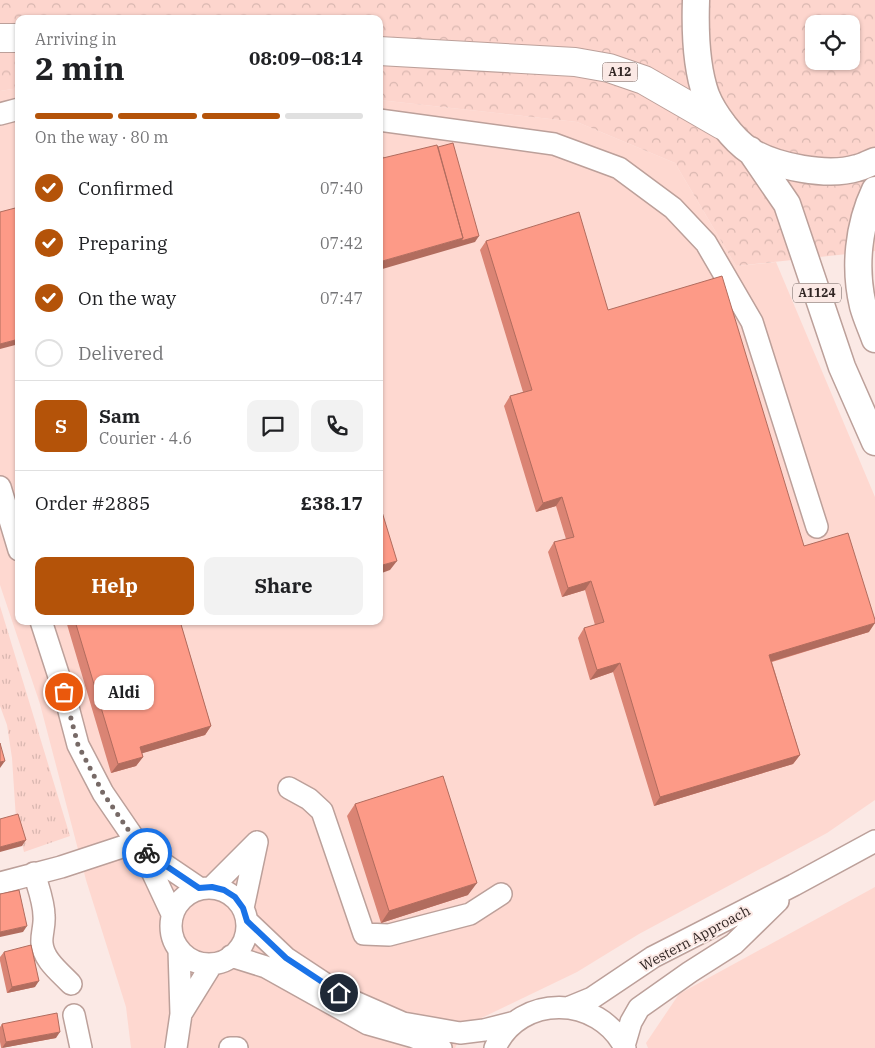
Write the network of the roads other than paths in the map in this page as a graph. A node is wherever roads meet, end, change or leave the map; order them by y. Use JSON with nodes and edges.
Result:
{"nodes":[{"id":1,"x":696,"y":8,"type":"edge"},
{"id":2,"x":0,"y":38,"type":"edge"},
{"id":3,"x":15,"y":38,"type":"edge"},
{"id":4,"x":383,"y":50,"type":"edge"},
{"id":5,"x":15,"y":110,"type":"edge"},
{"id":6,"x":0,"y":114,"type":"edge"},
{"id":7,"x":383,"y":121,"type":"edge"},
{"id":8,"x":722,"y":124,"type":"junction"},
{"id":9,"x":750,"y":150,"type":"junction"},
{"id":10,"x":875,"y":161,"type":"edge"},
{"id":11,"x":875,"y":190,"type":"edge"},
{"id":12,"x":875,"y":339,"type":"edge"},
{"id":13,"x":875,"y":442,"type":"edge"},
{"id":14,"x":0,"y":487,"type":"edge"},
{"id":15,"x":817,"y":527,"type":"dead end"},
{"id":16,"x":15,"y":537,"type":"edge"},
{"id":17,"x":42,"y":625,"type":"edge"},
{"id":18,"x":289,"y":788,"type":"dead end"},
{"id":19,"x":875,"y":830,"type":"edge"},
{"id":20,"x":875,"y":841,"type":"edge"},
{"id":21,"x":140,"y":846,"type":"junction"},
{"id":22,"x":34,"y":874,"type":"junction"},
{"id":23,"x":0,"y":883,"type":"edge"},
{"id":24,"x":794,"y":885,"type":"junction"},
{"id":25,"x":205,"y":888,"type":"junction"},
{"id":26,"x":501,"y":894,"type":"dead end"},
{"id":27,"x":172,"y":914,"type":"junction"},
{"id":28,"x":245,"y":914,"type":"junction"},
{"id":29,"x":179,"y":950,"type":"junction"},
{"id":30,"x":222,"y":960,"type":"junction"},
{"id":31,"x":71,"y":984,"type":"dead end"},
{"id":32,"x":570,"y":1007,"type":"junction"},
{"id":33,"x":181,"y":1014,"type":"junction"},
{"id":34,"x":74,"y":1015,"type":"dead end"},
{"id":35,"x":515,"y":1022,"type":"junction"},
{"id":36,"x":625,"y":1047,"type":"edge"},
{"id":37,"x":81,"y":1048,"type":"edge"},
{"id":38,"x":176,"y":1048,"type":"edge"},
{"id":39,"x":230,"y":1048,"type":"edge"},
{"id":40,"x":237,"y":1048,"type":"edge"},
{"id":41,"x":441,"y":1048,"type":"edge"},
{"id":42,"x":495,"y":1048,"type":"edge"}],
"edges":[{"from":1,"to":8,"type":"main road"},
{"from":2,"to":3,"type":"highway"},
{"from":4,"to":8,"type":"highway","number":"A12"},
{"from":5,"to":6,"type":"street"},
{"from":7,"to":15,"type":"street"},
{"from":8,"to":9,"type":"main road"},
{"from":9,"to":10,"type":"main road"},
{"from":9,"to":13,"type":"main road","number":"A1124"},
{"from":11,"to":12,"type":"main road","number":"A1124"},
{"from":14,"to":16,"type":"street"},
{"from":17,"to":21,"type":"street"},
{"from":18,"to":26,"type":"street"},
{"from":19,"to":24,"type":"street","name":"Western Approach"},
{"from":20,"to":24,"type":"street","name":"Western Approach"},
{"from":21,"to":22,"type":"street"},
{"from":21,"to":25,"type":"street"},
{"from":21,"to":27,"type":"street"},
{"from":22,"to":23,"type":"street"},
{"from":22,"to":31,"type":"street"},
{"from":24,"to":32,"type":"street","name":"Western Approach"},
{"from":24,"to":36,"type":"street","name":"Western Approach"},
{"from":25,"to":27,"type":"street"},
{"from":25,"to":28,"type":"street"},
{"from":25,"to":28,"type":"street"},
{"from":27,"to":29,"type":"street"},
{"from":28,"to":30,"type":"street"},
{"from":28,"to":35,"type":"street"},
{"from":29,"to":30,"type":"street"},
{"from":29,"to":33,"type":"street"},
{"from":30,"to":33,"type":"street"},
{"from":30,"to":41,"type":"street"},
{"from":32,"to":35,"type":"street"},
{"from":32,"to":36,"type":"street"},
{"from":33,"to":38,"type":"street"},
{"from":34,"to":37,"type":"street"},
{"from":35,"to":42,"type":"street"},
{"from":39,"to":40,"type":"street"}]}
